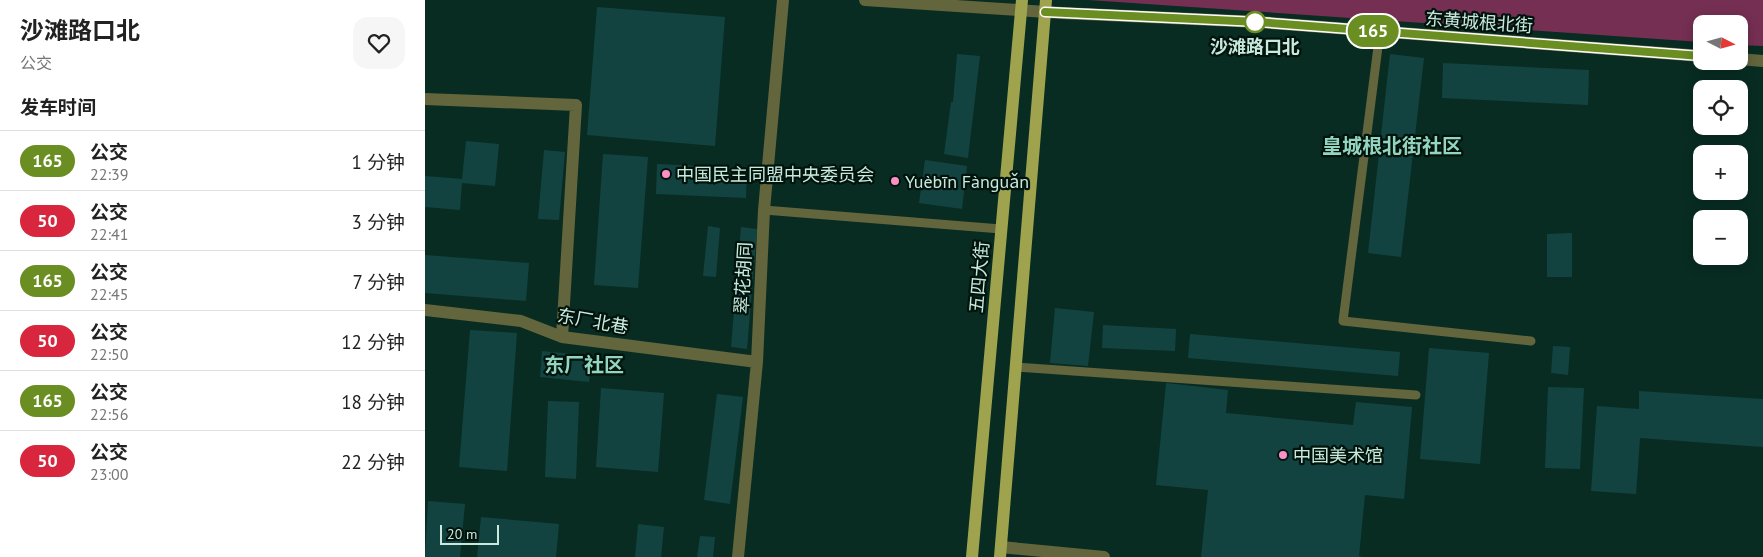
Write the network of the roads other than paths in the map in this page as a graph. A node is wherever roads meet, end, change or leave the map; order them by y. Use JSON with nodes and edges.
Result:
{"nodes":[{"id":1,"x":783,"y":0,"type":"edge"},
{"id":2,"x":865,"y":0,"type":"edge"},
{"id":3,"x":1021,"y":5,"type":"edge"},
{"id":4,"x":1045,"y":6,"type":"edge"},
{"id":5,"x":1380,"y":32,"type":"junction"},
{"id":6,"x":1693,"y":55,"type":"edge"},
{"id":7,"x":1748,"y":60,"type":"edge"},
{"id":8,"x":1763,"y":61,"type":"edge"},
{"id":9,"x":425,"y":99,"type":"edge"},
{"id":10,"x":764,"y":210,"type":"junction"},
{"id":11,"x":1001,"y":229,"type":"junction"},
{"id":12,"x":425,"y":310,"type":"edge"},
{"id":13,"x":562,"y":338,"type":"junction"},
{"id":14,"x":1531,"y":341,"type":"dead end"},
{"id":15,"x":757,"y":362,"type":"junction"},
{"id":16,"x":1015,"y":367,"type":"junction"},
{"id":17,"x":1416,"y":395,"type":"dead end"},
{"id":18,"x":1001,"y":552,"type":"edge"},
{"id":19,"x":738,"y":557,"type":"edge"},
{"id":20,"x":972,"y":557,"type":"edge"},
{"id":21,"x":1104,"y":557,"type":"edge"}],
"edges":[{"from":1,"to":10,"type":"street","name":"翠花胡同"},
{"from":2,"to":3,"type":"street","name":"东黄城根北街"},
{"from":3,"to":4,"type":"street","name":"东黄城根北街"},
{"from":3,"to":11,"type":"main road","name":"五四大街"},
{"from":4,"to":5,"type":"street","name":"东黄城根北街"},
{"from":4,"to":16,"type":"main road"},
{"from":5,"to":6,"type":"street","name":"东黄城根北街"},
{"from":5,"to":14,"type":"lane"},
{"from":7,"to":8,"type":"street"},
{"from":9,"to":13,"type":"street"},
{"from":10,"to":11,"type":"lane"},
{"from":10,"to":15,"type":"street","name":"翠花胡同"},
{"from":11,"to":20,"type":"main road","name":"五四大街"},
{"from":12,"to":13,"type":"street","name":"东厂北巷"},
{"from":13,"to":15,"type":"street","name":"东厂北巷"},
{"from":15,"to":19,"type":"street","name":"翠花胡同"},
{"from":16,"to":17,"type":"lane"},
{"from":16,"to":18,"type":"main road"},
{"from":18,"to":21,"type":"street"}]}
